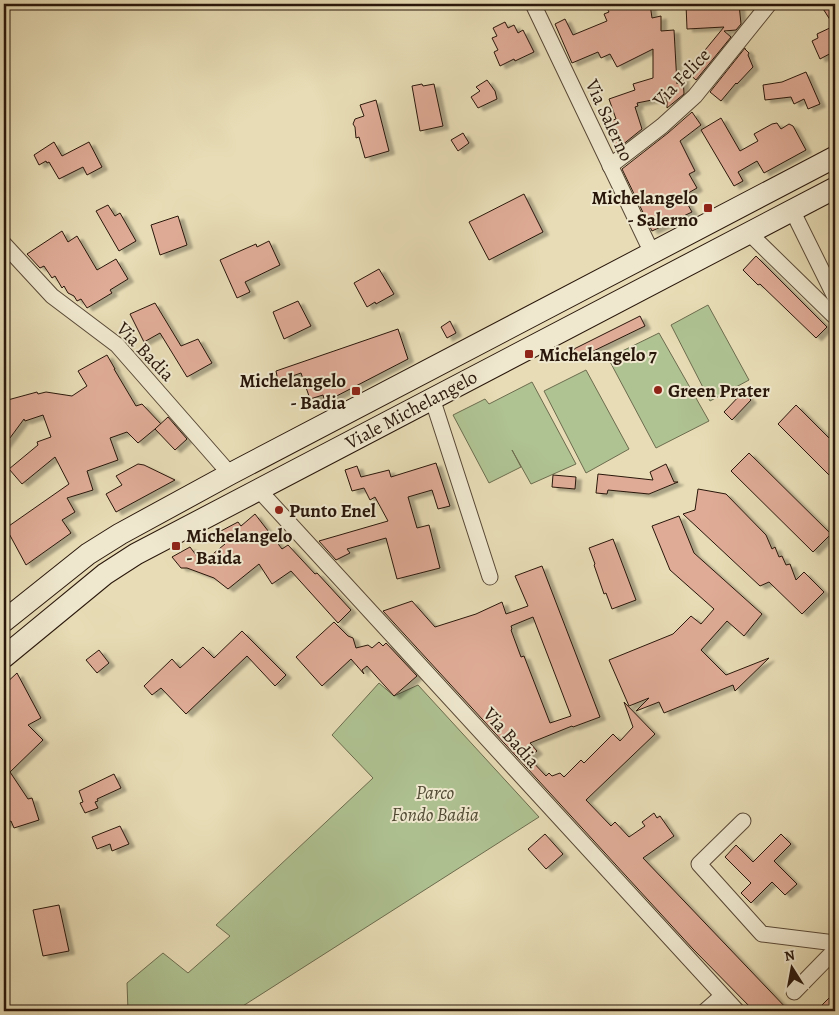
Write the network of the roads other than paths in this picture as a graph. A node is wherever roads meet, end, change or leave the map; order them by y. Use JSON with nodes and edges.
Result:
{"nodes":[{"id":1,"x":533,"y":4,"type":"edge"},
{"id":2,"x":769,"y":4,"type":"edge"},
{"id":3,"x":835,"y":157,"type":"edge"},
{"id":4,"x":610,"y":166,"type":"junction"},
{"id":5,"x":835,"y":188,"type":"edge"},
{"id":6,"x":792,"y":210,"type":"junction"},
{"id":7,"x":749,"y":233,"type":"junction"},
{"id":8,"x":4,"y":244,"type":"edge"},
{"id":9,"x":652,"y":253,"type":"junction"},
{"id":10,"x":835,"y":298,"type":"edge"},
{"id":11,"x":541,"y":310,"type":"junction"},
{"id":12,"x":835,"y":317,"type":"edge"},
{"id":13,"x":554,"y":334,"type":"junction"},
{"id":14,"x":432,"y":398,"type":"junction"},
{"id":15,"x":230,"y":474,"type":"junction"},
{"id":16,"x":258,"y":489,"type":"junction"},
{"id":17,"x":490,"y":578,"type":"dead end"},
{"id":18,"x":4,"y":621,"type":"edge"},
{"id":19,"x":4,"y":657,"type":"edge"},
{"id":20,"x":743,"y":820,"type":"dead end"},
{"id":21,"x":835,"y":943,"type":"edge"},
{"id":22,"x":835,"y":950,"type":"edge"},
{"id":23,"x":794,"y":992,"type":"dead end"},
{"id":24,"x":722,"y":996,"type":"junction"},
{"id":25,"x":705,"y":1011,"type":"edge"},
{"id":26,"x":737,"y":1011,"type":"edge"}],
"edges":[{"from":1,"to":4,"type":"street","name":"Via Salerno"},
{"from":2,"to":4,"type":"street","name":"Via Felice"},
{"from":3,"to":9,"type":"street","name":"Viale Michelangelo"},
{"from":4,"to":9,"type":"street","name":"Via Salerno"},
{"from":5,"to":6,"type":"street","name":"Viale Michelangelo"},
{"from":6,"to":7,"type":"street","name":"Viale Michelangelo"},
{"from":6,"to":10,"type":"street"},
{"from":7,"to":12,"type":"street"},
{"from":7,"to":13,"type":"street","name":"Viale Michelangelo"},
{"from":8,"to":15,"type":"street","name":"Via Badia"},
{"from":9,"to":11,"type":"street","name":"Viale Michelangelo"},
{"from":11,"to":13,"type":"street"},
{"from":11,"to":15,"type":"street","name":"Viale Michelangelo"},
{"from":13,"to":14,"type":"street","name":"Viale Michelangelo"},
{"from":14,"to":16,"type":"street","name":"Viale Michelangelo"},
{"from":14,"to":17,"type":"street"},
{"from":15,"to":18,"type":"street","name":"Viale Michelangelo"},
{"from":16,"to":19,"type":"street","name":"Viale Michelangelo"},
{"from":16,"to":24,"type":"street","name":"Via Badia"},
{"from":20,"to":21,"type":"street"},
{"from":22,"to":23,"type":"street"},
{"from":24,"to":25,"type":"street"},
{"from":24,"to":26,"type":"street","name":"Via Badia"}]}
